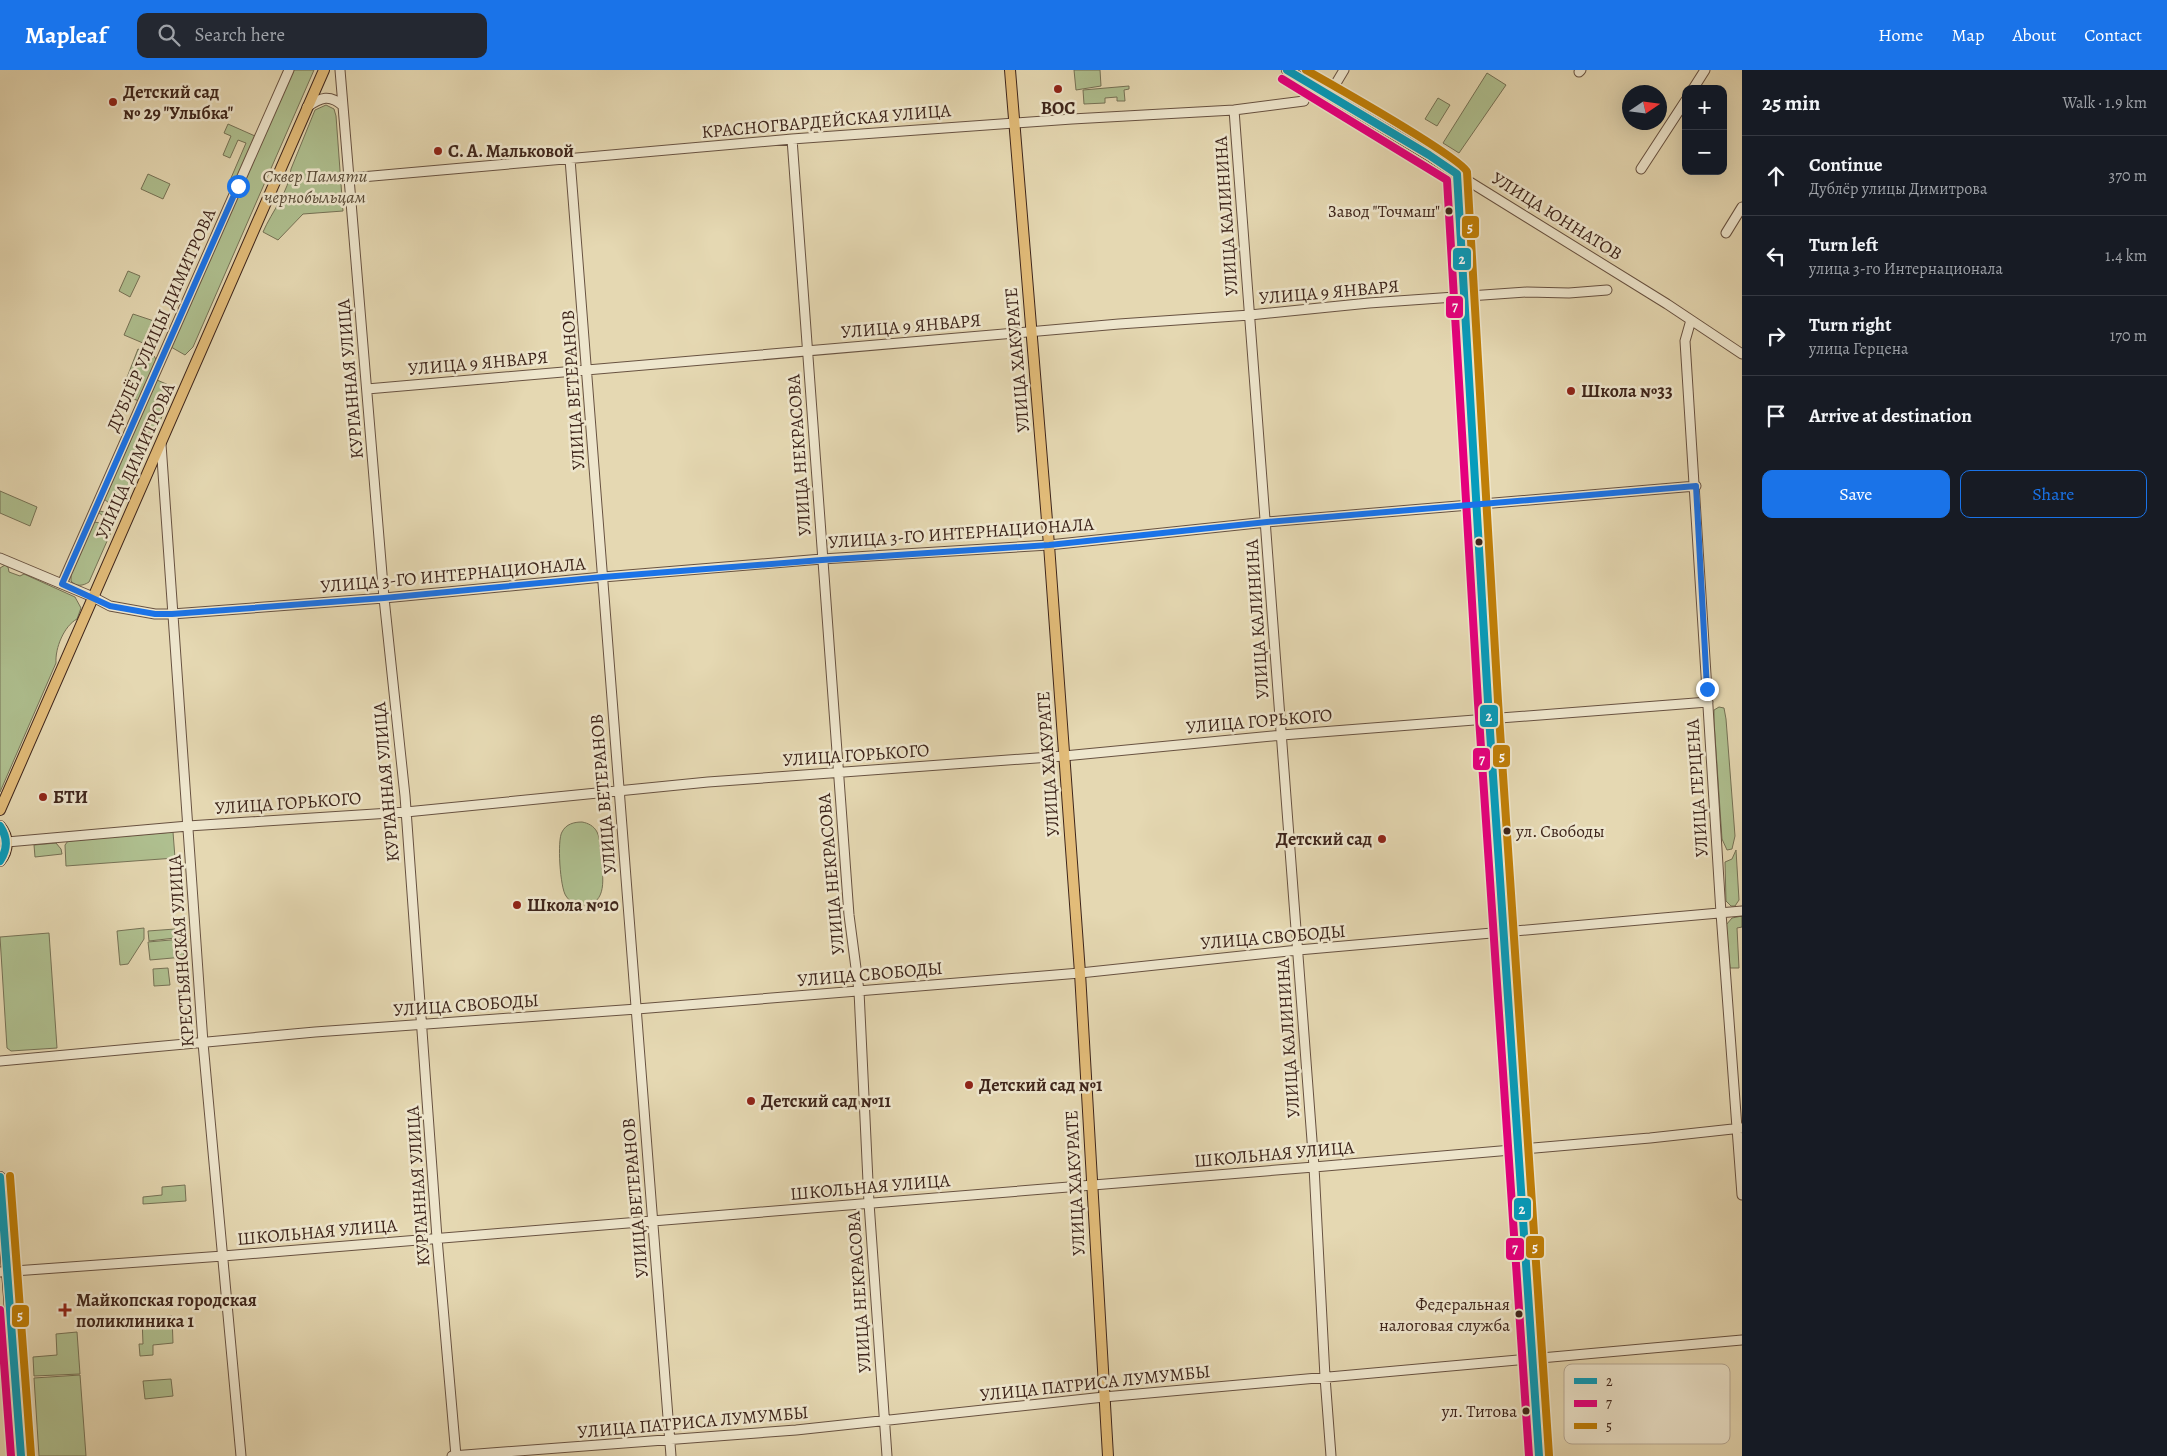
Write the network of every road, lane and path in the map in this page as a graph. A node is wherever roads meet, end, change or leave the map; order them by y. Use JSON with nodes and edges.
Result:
{"nodes":[{"id":1,"x":289,"y":70,"type":"edge"},
{"id":2,"x":324,"y":70,"type":"edge"},
{"id":3,"x":340,"y":70,"type":"edge"},
{"id":4,"x":1010,"y":70,"type":"edge"},
{"id":5,"x":1287,"y":70,"type":"edge"},
{"id":6,"x":1344,"y":70,"type":"edge"},
{"id":7,"x":1705,"y":70,"type":"edge"},
{"id":8,"x":1696,"y":85,"type":"edge"},
{"id":9,"x":1329,"y":95,"type":"junction"},
{"id":10,"x":1304,"y":101,"type":"dead end"},
{"id":11,"x":343,"y":106,"type":"junction"},
{"id":12,"x":1682,"y":106,"type":"edge"},
{"id":13,"x":307,"y":107,"type":"junction"},
{"id":14,"x":1234,"y":110,"type":"junction"},
{"id":15,"x":1014,"y":123,"type":"junction"},
{"id":16,"x":792,"y":139,"type":"junction"},
{"id":17,"x":570,"y":159,"type":"junction"},
{"id":18,"x":1641,"y":169,"type":"dead end"},
{"id":19,"x":1457,"y":174,"type":"junction"},
{"id":20,"x":350,"y":178,"type":"junction"},
{"id":21,"x":1742,"y":207,"type":"edge"},
{"id":22,"x":1726,"y":233,"type":"dead end"},
{"id":23,"x":1607,"y":290,"type":"dead end"},
{"id":24,"x":1464,"y":297,"type":"junction"},
{"id":25,"x":1250,"y":315,"type":"junction"},
{"id":26,"x":1691,"y":320,"type":"junction"},
{"id":27,"x":1032,"y":332,"type":"junction"},
{"id":28,"x":1741,"y":351,"type":"edge"},
{"id":29,"x":808,"y":352,"type":"junction"},
{"id":30,"x":588,"y":370,"type":"junction"},
{"id":31,"x":367,"y":389,"type":"junction"},
{"id":32,"x":161,"y":444,"type":"junction"},
{"id":33,"x":1696,"y":486,"type":"junction"},
{"id":34,"x":1476,"y":506,"type":"junction"},
{"id":35,"x":1267,"y":522,"type":"junction"},
{"id":36,"x":1049,"y":545,"type":"junction"},
{"id":37,"x":0,"y":558,"type":"edge"},
{"id":38,"x":822,"y":560,"type":"junction"},
{"id":39,"x":603,"y":577,"type":"junction"},
{"id":40,"x":62,"y":584,"type":"junction"},
{"id":41,"x":93,"y":597,"type":"junction"},
{"id":42,"x":384,"y":598,"type":"junction"},
{"id":43,"x":172,"y":614,"type":"junction"},
{"id":44,"x":1708,"y":702,"type":"junction"},
{"id":45,"x":1489,"y":719,"type":"junction"},
{"id":46,"x":1282,"y":734,"type":"junction"},
{"id":47,"x":1064,"y":756,"type":"junction"},
{"id":48,"x":840,"y":774,"type":"junction"},
{"id":49,"x":618,"y":789,"type":"junction"},
{"id":50,"x":0,"y":810,"type":"edge"},
{"id":51,"x":406,"y":812,"type":"junction"},
{"id":52,"x":0,"y":826,"type":"edge"},
{"id":53,"x":188,"y":826,"type":"junction"},
{"id":54,"x":7,"y":842,"type":"junction"},
{"id":55,"x":0,"y":861,"type":"edge"},
{"id":56,"x":1742,"y":911,"type":"edge"},
{"id":57,"x":1721,"y":913,"type":"junction"},
{"id":58,"x":1504,"y":933,"type":"junction"},
{"id":59,"x":1298,"y":950,"type":"junction"},
{"id":60,"x":1080,"y":973,"type":"junction"},
{"id":61,"x":859,"y":991,"type":"junction"},
{"id":62,"x":637,"y":1009,"type":"junction"},
{"id":63,"x":422,"y":1025,"type":"junction"},
{"id":64,"x":203,"y":1043,"type":"junction"},
{"id":65,"x":0,"y":1060,"type":"edge"},
{"id":66,"x":1740,"y":1128,"type":"edge"},
{"id":67,"x":1518,"y":1149,"type":"junction"},
{"id":68,"x":1314,"y":1167,"type":"junction"},
{"id":69,"x":0,"y":1177,"type":"edge"},
{"id":70,"x":1091,"y":1185,"type":"junction"},
{"id":71,"x":1742,"y":1195,"type":"edge"},
{"id":72,"x":869,"y":1203,"type":"junction"},
{"id":73,"x":653,"y":1221,"type":"junction"},
{"id":74,"x":437,"y":1238,"type":"junction"},
{"id":75,"x":223,"y":1256,"type":"junction"},
{"id":76,"x":3,"y":1272,"type":"edge"},
{"id":77,"x":1742,"y":1340,"type":"edge"},
{"id":78,"x":1533,"y":1359,"type":"junction"},
{"id":79,"x":1325,"y":1377,"type":"junction"},
{"id":80,"x":1104,"y":1397,"type":"junction"},
{"id":81,"x":884,"y":1422,"type":"junction"},
{"id":82,"x":669,"y":1438,"type":"junction"},
{"id":83,"x":21,"y":1456,"type":"edge"},
{"id":84,"x":241,"y":1456,"type":"edge"},
{"id":85,"x":452,"y":1456,"type":"edge"},
{"id":86,"x":456,"y":1456,"type":"edge"},
{"id":87,"x":671,"y":1456,"type":"edge"},
{"id":88,"x":887,"y":1456,"type":"edge"},
{"id":89,"x":1108,"y":1456,"type":"edge"},
{"id":90,"x":1331,"y":1456,"type":"edge"},
{"id":91,"x":1539,"y":1456,"type":"edge"}],
"edges":[{"from":1,"to":40,"type":"street","name":"ДУБЛЁР УЛИЦЫ ДИМИТРОВА"},
{"from":2,"to":13,"type":"main road","name":"УЛИЦА ДИМИТРОВА"},
{"from":3,"to":11,"type":"street","name":"КУРГАННАЯ УЛИЦА"},
{"from":4,"to":15,"type":"main road","name":"УЛИЦА ХАКУРАТЕ"},
{"from":5,"to":9,"type":"main road","name":"УЛИЦА ЮННАТОВ"},
{"from":6,"to":9,"type":"street"},
{"from":7,"to":8,"type":"street"},
{"from":9,"to":19,"type":"main road","name":"УЛИЦА ЮННАТОВ"},
{"from":10,"to":14,"type":"street","name":"КРАСНОГВАРДЕЙСКАЯ УЛИЦА"},
{"from":11,"to":13,"type":"street"},
{"from":11,"to":20,"type":"street","name":"КУРГАННАЯ УЛИЦА"},
{"from":12,"to":18,"type":"street"},
{"from":13,"to":32,"type":"main road","name":"УЛИЦА ДИМИТРОВА"},
{"from":14,"to":15,"type":"street","name":"КРАСНОГВАРДЕЙСКАЯ УЛИЦА"},
{"from":14,"to":25,"type":"street","name":"УЛИЦА КАЛИНИНА"},
{"from":15,"to":16,"type":"street","name":"КРАСНОГВАРДЕЙСКАЯ УЛИЦА"},
{"from":15,"to":27,"type":"main road","name":"УЛИЦА ХАКУРАТЕ"},
{"from":16,"to":17,"type":"street","name":"КРАСНОГВАРДЕЙСКАЯ УЛИЦА"},
{"from":16,"to":29,"type":"street","name":"УЛИЦА НЕКРАСОВА"},
{"from":17,"to":20,"type":"street","name":"КРАСНОГВАРДЕЙСКАЯ УЛИЦА"},
{"from":17,"to":30,"type":"street","name":"УЛИЦА ВЕТЕРАНОВ"},
{"from":19,"to":24,"type":"street"},
{"from":19,"to":26,"type":"street","name":"УЛИЦА ЮННАТОВ"},
{"from":20,"to":31,"type":"street","name":"КУРГАННАЯ УЛИЦА"},
{"from":21,"to":22,"type":"street"},
{"from":23,"to":24,"type":"street","name":"УЛИЦА 9 ЯНВАРЯ"},
{"from":24,"to":25,"type":"street","name":"УЛИЦА 9 ЯНВАРЯ"},
{"from":24,"to":34,"type":"street"},
{"from":25,"to":27,"type":"street","name":"УЛИЦА 9 ЯНВАРЯ"},
{"from":25,"to":35,"type":"street","name":"УЛИЦА КАЛИНИНА"},
{"from":26,"to":28,"type":"street","name":"УЛИЦА ЮННАТОВ"},
{"from":26,"to":33,"type":"street","name":"УЛИЦА ГЕРЦЕНА"},
{"from":27,"to":29,"type":"street","name":"УЛИЦА 9 ЯНВАРЯ"},
{"from":27,"to":36,"type":"main road","name":"УЛИЦА ХАКУРАТЕ"},
{"from":29,"to":30,"type":"street","name":"УЛИЦА 9 ЯНВАРЯ"},
{"from":29,"to":38,"type":"street","name":"УЛИЦА НЕКРАСОВА"},
{"from":30,"to":31,"type":"street","name":"УЛИЦА 9 ЯНВАРЯ"},
{"from":30,"to":39,"type":"street","name":"УЛИЦА ВЕТЕРАНОВ"},
{"from":31,"to":42,"type":"street","name":"КУРГАННАЯ УЛИЦА"},
{"from":32,"to":41,"type":"main road","name":"УЛИЦА ДИМИТРОВА"},
{"from":32,"to":43,"type":"street","name":"КРЕСТЬЯНСКАЯ УЛИЦА"},
{"from":33,"to":34,"type":"street","name":"УЛИЦА 3-ГО ИНТЕРНАЦИОНАЛА"},
{"from":33,"to":44,"type":"street","name":"УЛИЦА ГЕРЦЕНА"},
{"from":34,"to":35,"type":"street","name":"УЛИЦА 3-ГО ИНТЕРНАЦИОНАЛА"},
{"from":34,"to":45,"type":"street"},
{"from":35,"to":36,"type":"street","name":"УЛИЦА 3-ГО ИНТЕРНАЦИОНАЛА"},
{"from":35,"to":46,"type":"street","name":"УЛИЦА КАЛИНИНА"},
{"from":36,"to":38,"type":"street","name":"УЛИЦА 3-ГО ИНТЕРНАЦИОНАЛА"},
{"from":36,"to":47,"type":"main road","name":"УЛИЦА ХАКУРАТЕ"},
{"from":37,"to":40,"type":"street","name":"УЛИЦА 3-ГО ИНТЕРНАЦИОНАЛА"},
{"from":38,"to":39,"type":"street","name":"УЛИЦА 3-ГО ИНТЕРНАЦИОНАЛА"},
{"from":38,"to":48,"type":"street","name":"УЛИЦА НЕКРАСОВА"},
{"from":39,"to":42,"type":"street","name":"УЛИЦА 3-ГО ИНТЕРНАЦИОНАЛА"},
{"from":39,"to":49,"type":"street","name":"УЛИЦА ВЕТЕРАНОВ"},
{"from":40,"to":41,"type":"street","name":"УЛИЦА 3-ГО ИНТЕРНАЦИОНАЛА"},
{"from":41,"to":43,"type":"street","name":"УЛИЦА 3-ГО ИНТЕРНАЦИОНАЛА"},
{"from":41,"to":50,"type":"main road","name":"УЛИЦА ДИМИТРОВА"},
{"from":42,"to":43,"type":"street","name":"УЛИЦА 3-ГО ИНТЕРНАЦИОНАЛА"},
{"from":42,"to":51,"type":"street","name":"КУРГАННАЯ УЛИЦА"},
{"from":43,"to":53,"type":"street","name":"КРЕСТЬЯНСКАЯ УЛИЦА"},
{"from":44,"to":45,"type":"street","name":"УЛИЦА ГОРЬКОГО"},
{"from":44,"to":57,"type":"street","name":"УЛИЦА ГЕРЦЕНА"},
{"from":45,"to":46,"type":"street","name":"УЛИЦА ГОРЬКОГО"},
{"from":45,"to":58,"type":"street"},
{"from":46,"to":47,"type":"street","name":"УЛИЦА ГОРЬКОГО"},
{"from":46,"to":59,"type":"street","name":"УЛИЦА КАЛИНИНА"},
{"from":47,"to":48,"type":"street","name":"УЛИЦА ГОРЬКОГО"},
{"from":47,"to":60,"type":"main road","name":"УЛИЦА ХАКУРАТЕ"},
{"from":48,"to":49,"type":"street","name":"УЛИЦА ГОРЬКОГО"},
{"from":48,"to":61,"type":"street","name":"УЛИЦА НЕКРАСОВА"},
{"from":49,"to":51,"type":"street","name":"УЛИЦА ГОРЬКОГО"},
{"from":49,"to":62,"type":"street","name":"УЛИЦА ВЕТЕРАНОВ"},
{"from":51,"to":53,"type":"street","name":"УЛИЦА ГОРЬКОГО"},
{"from":51,"to":63,"type":"street","name":"КУРГАННАЯ УЛИЦА"},
{"from":52,"to":54,"type":"main road"},
{"from":53,"to":54,"type":"street","name":"УЛИЦА ГОРЬКОГО"},
{"from":53,"to":64,"type":"street","name":"КРЕСТЬЯНСКАЯ УЛИЦА"},
{"from":54,"to":55,"type":"main road"},
{"from":56,"to":57,"type":"street","name":"УЛИЦА СВОБОДЫ"},
{"from":57,"to":58,"type":"street","name":"УЛИЦА СВОБОДЫ"},
{"from":57,"to":66,"type":"street","name":"УЛИЦА ГЕРЦЕНА"},
{"from":58,"to":59,"type":"street","name":"УЛИЦА СВОБОДЫ"},
{"from":58,"to":67,"type":"street"},
{"from":59,"to":60,"type":"street","name":"УЛИЦА СВОБОДЫ"},
{"from":59,"to":68,"type":"street","name":"УЛИЦА КАЛИНИНА"},
{"from":60,"to":61,"type":"street","name":"УЛИЦА СВОБОДЫ"},
{"from":60,"to":70,"type":"main road","name":"УЛИЦА ХАКУРАТЕ"},
{"from":61,"to":62,"type":"street","name":"УЛИЦА СВОБОДЫ"},
{"from":61,"to":72,"type":"street","name":"УЛИЦА НЕКРАСОВА"},
{"from":62,"to":63,"type":"street","name":"УЛИЦА СВОБОДЫ"},
{"from":62,"to":73,"type":"street","name":"УЛИЦА ВЕТЕРАНОВ"},
{"from":63,"to":64,"type":"street","name":"УЛИЦА СВОБОДЫ"},
{"from":63,"to":74,"type":"street","name":"КУРГАННАЯ УЛИЦА"},
{"from":64,"to":65,"type":"street","name":"УЛИЦА СВОБОДЫ"},
{"from":64,"to":75,"type":"street","name":"КРЕСТЬЯНСКАЯ УЛИЦА"},
{"from":66,"to":67,"type":"street","name":"ШКОЛЬНАЯ УЛИЦА"},
{"from":66,"to":71,"type":"street","name":"УЛИЦА ГЕРЦЕНА"},
{"from":67,"to":68,"type":"street","name":"ШКОЛЬНАЯ УЛИЦА"},
{"from":67,"to":78,"type":"street"},
{"from":68,"to":70,"type":"street","name":"ШКОЛЬНАЯ УЛИЦА"},
{"from":68,"to":79,"type":"street","name":"УЛИЦА КАЛИНИНА"},
{"from":69,"to":76,"type":"main road"},
{"from":70,"to":72,"type":"street","name":"ШКОЛЬНАЯ УЛИЦА"},
{"from":70,"to":80,"type":"main road","name":"УЛИЦА ХАКУРАТЕ"},
{"from":72,"to":73,"type":"street","name":"ШКОЛЬНАЯ УЛИЦА"},
{"from":72,"to":81,"type":"street","name":"УЛИЦА НЕКРАСОВА"},
{"from":73,"to":74,"type":"street","name":"ШКОЛЬНАЯ УЛИЦА"},
{"from":73,"to":82,"type":"street","name":"УЛИЦА ВЕТЕРАНОВ"},
{"from":74,"to":75,"type":"street","name":"ШКОЛЬНАЯ УЛИЦА"},
{"from":74,"to":86,"type":"street","name":"КУРГАННАЯ УЛИЦА"},
{"from":75,"to":76,"type":"street","name":"ШКОЛЬНАЯ УЛИЦА"},
{"from":75,"to":84,"type":"street","name":"КРЕСТЬЯНСКАЯ УЛИЦА"},
{"from":76,"to":83,"type":"main road"},
{"from":77,"to":78,"type":"street","name":"УЛИЦА ПАТРИСА ЛУМУМБЫ"},
{"from":78,"to":79,"type":"street","name":"УЛИЦА ПАТРИСА ЛУМУМБЫ"},
{"from":78,"to":91,"type":"street"},
{"from":79,"to":80,"type":"street","name":"УЛИЦА ПАТРИСА ЛУМУМБЫ"},
{"from":79,"to":90,"type":"street","name":"УЛИЦА КАЛИНИНА"},
{"from":80,"to":81,"type":"street","name":"УЛИЦА ПАТРИСА ЛУМУМБЫ"},
{"from":80,"to":89,"type":"main road","name":"УЛИЦА ХАКУРАТЕ"},
{"from":81,"to":82,"type":"street","name":"УЛИЦА ПАТРИСА ЛУМУМБЫ"},
{"from":81,"to":88,"type":"street","name":"УЛИЦА НЕКРАСОВА"},
{"from":82,"to":86,"type":"street","name":"УЛИЦА ПАТРИСА ЛУМУМБЫ"},
{"from":82,"to":87,"type":"street","name":"УЛИЦА ВЕТЕРАНОВ"},
{"from":85,"to":86,"type":"street","name":"УЛИЦА ПАТРИСА ЛУМУМБЫ"}]}
